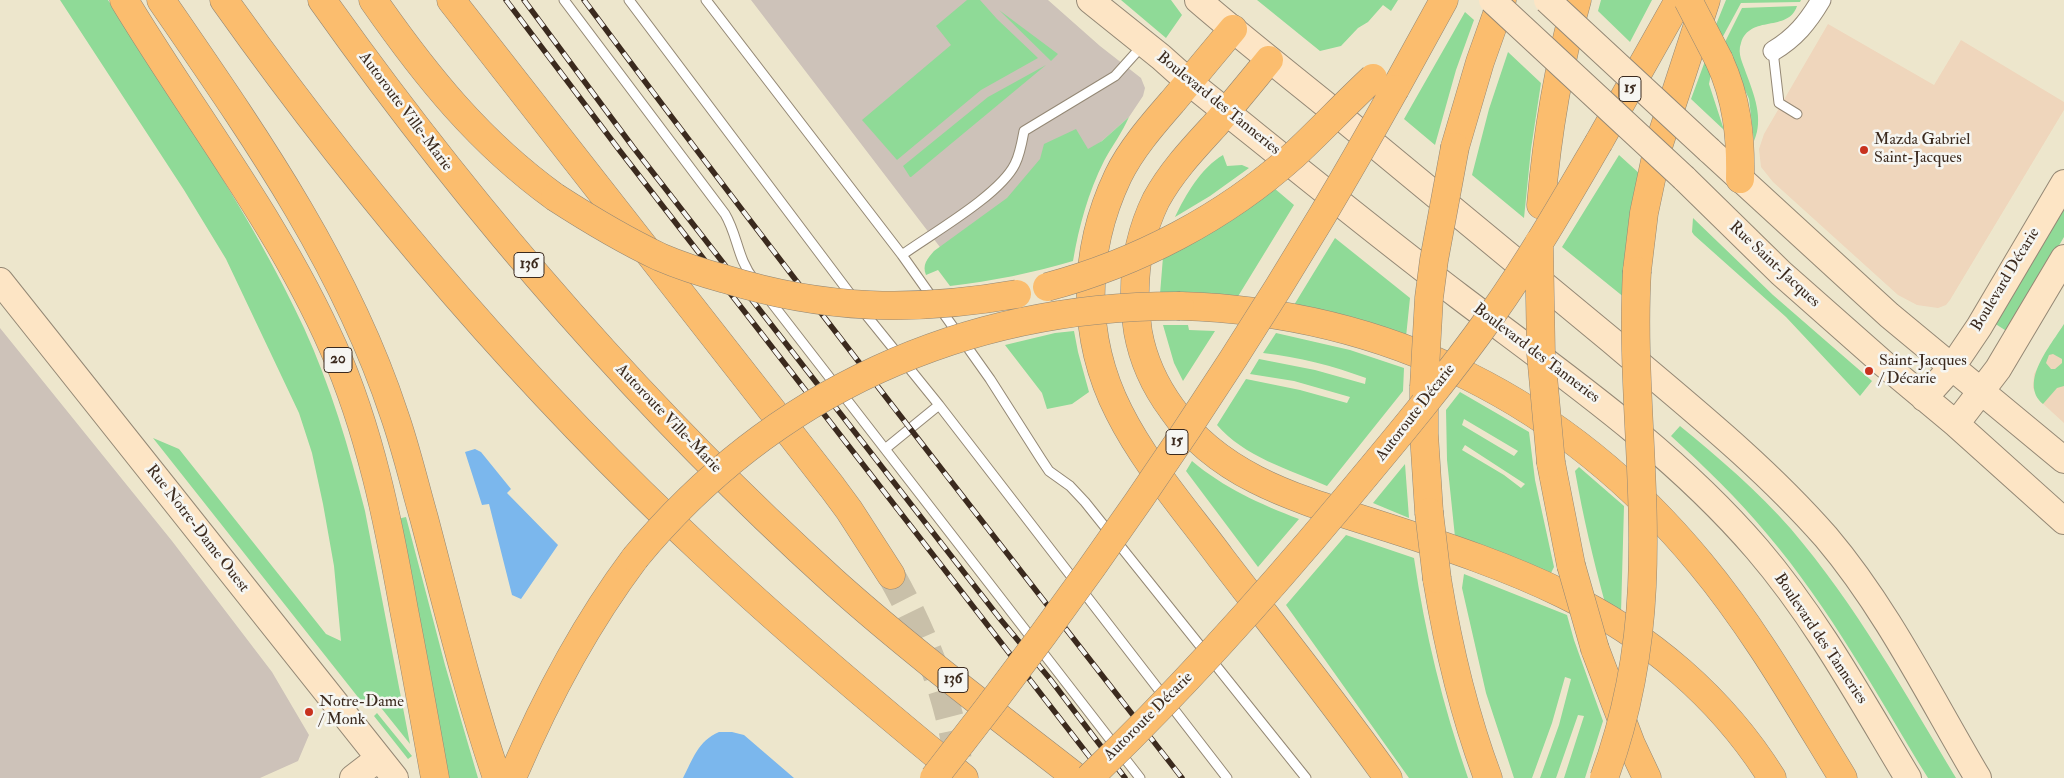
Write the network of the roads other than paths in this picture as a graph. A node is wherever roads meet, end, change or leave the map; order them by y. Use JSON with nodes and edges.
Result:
{"nodes":[{"id":1,"x":124,"y":0,"type":"edge"},
{"id":2,"x":161,"y":0,"type":"edge"},
{"id":3,"x":224,"y":0,"type":"edge"},
{"id":4,"x":322,"y":0,"type":"edge"},
{"id":5,"x":373,"y":0,"type":"edge"},
{"id":6,"x":452,"y":0,"type":"edge"},
{"id":7,"x":564,"y":0,"type":"edge"},
{"id":8,"x":630,"y":0,"type":"edge"},
{"id":9,"x":706,"y":0,"type":"edge"},
{"id":10,"x":1090,"y":0,"type":"edge"},
{"id":11,"x":1198,"y":0,"type":"edge"},
{"id":12,"x":1492,"y":0,"type":"edge"},
{"id":13,"x":1502,"y":0,"type":"edge"},
{"id":14,"x":1547,"y":0,"type":"edge"},
{"id":15,"x":1577,"y":0,"type":"edge"},
{"id":16,"x":1679,"y":0,"type":"edge"},
{"id":17,"x":1688,"y":0,"type":"edge"},
{"id":18,"x":1706,"y":0,"type":"edge"},
{"id":19,"x":1821,"y":0,"type":"edge"},
{"id":20,"x":1438,"y":11,"type":"edge"},
{"id":21,"x":1233,"y":29,"type":"junction"},
{"id":22,"x":1143,"y":43,"type":"junction"},
{"id":23,"x":1773,"y":51,"type":"joint"},
{"id":24,"x":1270,"y":60,"type":"junction"},
{"id":25,"x":1189,"y":82,"type":"junction"},
{"id":26,"x":1384,"y":84,"type":"junction"},
{"id":27,"x":1226,"y":112,"type":"junction"},
{"id":28,"x":1797,"y":114,"type":"dead end"},
{"id":29,"x":1740,"y":179,"type":"junction"},
{"id":30,"x":2064,"y":183,"type":"edge"},
{"id":31,"x":902,"y":255,"type":"junction"},
{"id":32,"x":2064,"y":258,"type":"edge"},
{"id":33,"x":0,"y":281,"type":"edge"},
{"id":34,"x":1952,"y":367,"type":"junction"},
{"id":35,"x":1982,"y":392,"type":"junction"},
{"id":36,"x":1924,"y":398,"type":"junction"},
{"id":37,"x":939,"y":405,"type":"junction"},
{"id":38,"x":1956,"y":424,"type":"junction"},
{"id":39,"x":885,"y":449,"type":"junction"},
{"id":40,"x":2064,"y":460,"type":"edge"},
{"id":41,"x":2064,"y":521,"type":"edge"},
{"id":42,"x":891,"y":575,"type":"tunnel mouth"},
{"id":43,"x":387,"y":768,"type":"edge"},
{"id":44,"x":434,"y":771,"type":"edge"},
{"id":45,"x":1080,"y":777,"type":"edge"},
{"id":46,"x":353,"y":778,"type":"edge"},
{"id":47,"x":497,"y":778,"type":"edge"},
{"id":48,"x":512,"y":778,"type":"edge"},
{"id":49,"x":934,"y":778,"type":"edge"},
{"id":50,"x":964,"y":778,"type":"edge"},
{"id":51,"x":1140,"y":778,"type":"edge"},
{"id":52,"x":1227,"y":778,"type":"edge"},
{"id":53,"x":1306,"y":778,"type":"edge"},
{"id":54,"x":1388,"y":778,"type":"edge"},
{"id":55,"x":1488,"y":778,"type":"edge"},
{"id":56,"x":1604,"y":778,"type":"edge"},
{"id":57,"x":1646,"y":778,"type":"edge"},
{"id":58,"x":1772,"y":778,"type":"edge"},
{"id":59,"x":1843,"y":778,"type":"edge"},
{"id":60,"x":1908,"y":778,"type":"edge"},
{"id":61,"x":1978,"y":778,"type":"edge"}],
"edges":[{"from":1,"to":44,"type":"highway","number":"20"},
{"from":2,"to":47,"type":"highway"},
{"from":3,"to":50,"type":"highway"},
{"from":4,"to":45,"type":"highway","name":"Autoroute Ville-Marie","number":"136"},
{"from":5,"to":26,"type":"highway","bridge":true},
{"from":6,"to":42,"type":"highway"},
{"from":7,"to":39,"type":"lane"},
{"from":8,"to":37,"type":"lane"},
{"from":9,"to":31,"type":"lane"},
{"from":10,"to":22,"type":"main road","name":"Boulevard des Tanneries"},
{"from":11,"to":21,"type":"main road"},
{"from":12,"to":36,"type":"main road","name":"Rue Saint-Jacques","bridge":true},
{"from":13,"to":55,"type":"highway","bridge":true},
{"from":14,"to":29,"type":"main road","bridge":true},
{"from":15,"to":57,"type":"highway","bridge":true},
{"from":16,"to":45,"type":"highway","name":"Autoroute Décarie","number":"15","bridge":true},
{"from":17,"to":29,"type":"highway","bridge":true},
{"from":18,"to":56,"type":"highway","bridge":true},
{"from":19,"to":23,"type":"street"},
{"from":20,"to":26,"type":"highway","number":"15"},
{"from":21,"to":24,"type":"main road"},
{"from":21,"to":25,"type":"highway"},
{"from":22,"to":25,"type":"main road","name":"Boulevard des Tanneries"},
{"from":22,"to":31,"type":"lane"},
{"from":23,"to":28,"type":"lane"},
{"from":24,"to":27,"type":"highway"},
{"from":24,"to":61,"type":"main road"},
{"from":25,"to":27,"type":"main road","name":"Boulevard des Tanneries"},
{"from":25,"to":54,"type":"highway"},
{"from":26,"to":49,"type":"highway","number":"15","bridge":true},
{"from":27,"to":58,"type":"highway"},
{"from":27,"to":60,"type":"main road","name":"Boulevard des Tanneries"},
{"from":29,"to":34,"type":"main road"},
{"from":30,"to":34,"type":"main road","name":"Boulevard Décarie"},
{"from":31,"to":53,"type":"lane"},
{"from":32,"to":35,"type":"main road"},
{"from":33,"to":43,"type":"main road","name":"Rue Notre-Dame Ouest"},
{"from":34,"to":35,"type":"main road"},
{"from":34,"to":36,"type":"main road","name":"Boulevard Décarie"},
{"from":35,"to":38,"type":"main road"},
{"from":35,"to":40,"type":"main road"},
{"from":36,"to":38,"type":"main road","name":"Rue Saint-Jacques"},
{"from":37,"to":39,"type":"lane"},
{"from":37,"to":52,"type":"lane"},
{"from":38,"to":41,"type":"main road","name":"Rue Saint-Jacques"},
{"from":39,"to":51,"type":"lane"},
{"from":43,"to":46,"type":"main road"},
{"from":48,"to":59,"type":"highway","bridge":true}]}
